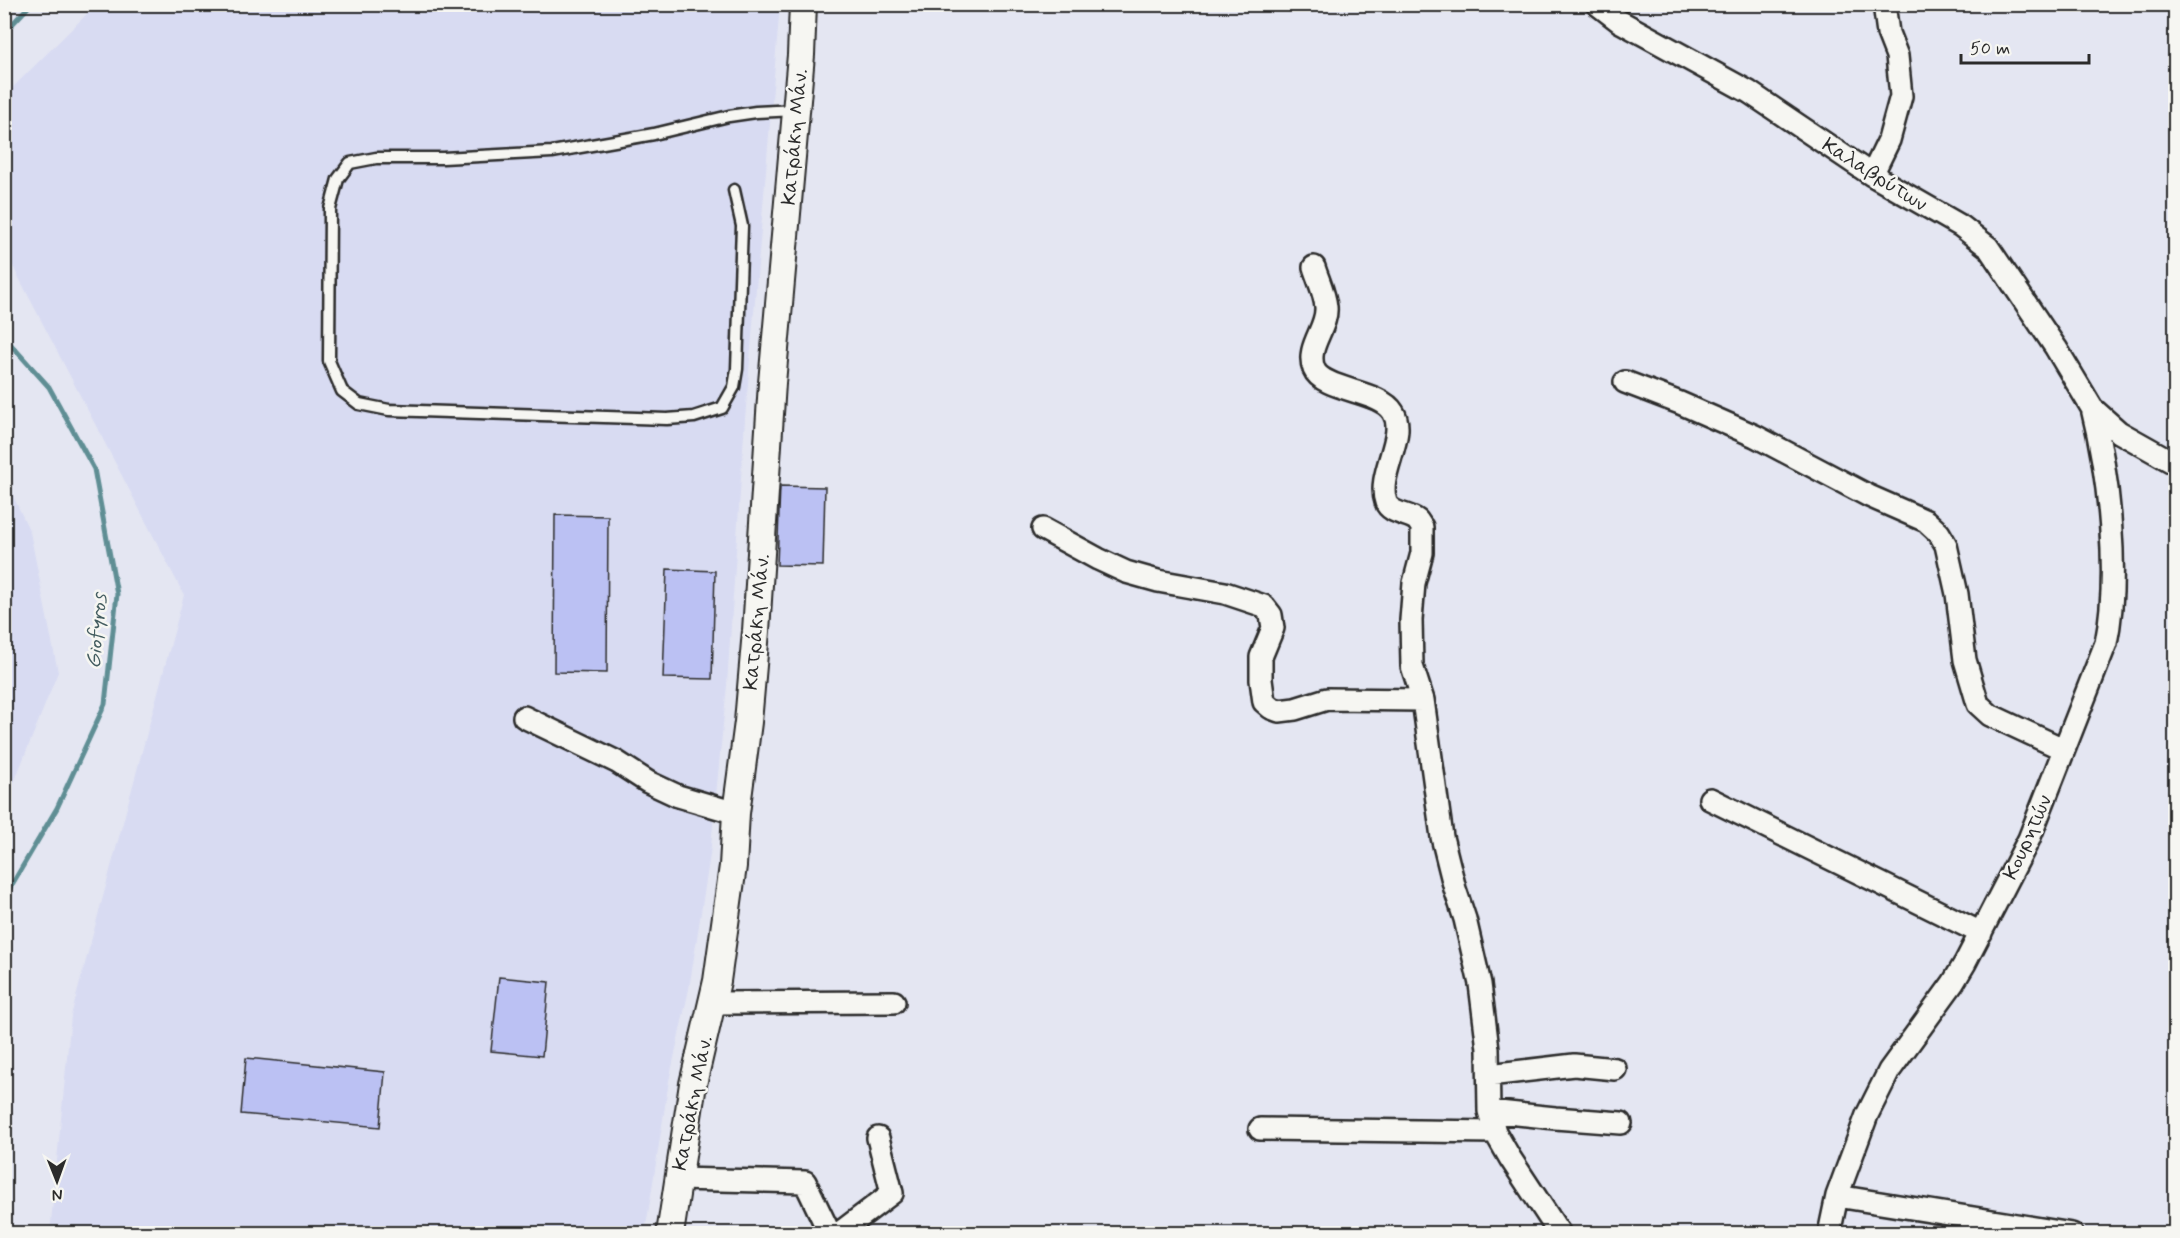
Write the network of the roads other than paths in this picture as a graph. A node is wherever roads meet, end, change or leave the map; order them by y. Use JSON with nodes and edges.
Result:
{"nodes":[{"id":1,"x":803,"y":4,"type":"edge"},
{"id":2,"x":1597,"y":4,"type":"edge"},
{"id":3,"x":1884,"y":4,"type":"edge"},
{"id":4,"x":796,"y":110,"type":"junction"},
{"id":5,"x":1872,"y":175,"type":"junction"},
{"id":6,"x":734,"y":190,"type":"dead end"},
{"id":7,"x":1314,"y":267,"type":"dead end"},
{"id":8,"x":1625,"y":382,"type":"dead end"},
{"id":9,"x":2092,"y":408,"type":"junction"},
{"id":10,"x":2175,"y":464,"type":"edge"},
{"id":11,"x":1043,"y":529,"type":"dead end"},
{"id":12,"x":1423,"y":700,"type":"junction"},
{"id":13,"x":524,"y":717,"type":"dead end"},
{"id":14,"x":2063,"y":749,"type":"junction"},
{"id":15,"x":1710,"y":799,"type":"dead end"},
{"id":16,"x":736,"y":813,"type":"junction"},
{"id":17,"x":1981,"y":933,"type":"junction"},
{"id":18,"x":894,"y":1002,"type":"dead end"},
{"id":19,"x":712,"y":1003,"type":"junction"},
{"id":20,"x":1615,"y":1069,"type":"dead end"},
{"id":21,"x":1489,"y":1075,"type":"junction"},
{"id":22,"x":1489,"y":1111,"type":"junction"},
{"id":23,"x":1621,"y":1123,"type":"dead end"},
{"id":24,"x":1260,"y":1129,"type":"dead end"},
{"id":25,"x":1495,"y":1132,"type":"junction"},
{"id":26,"x":878,"y":1138,"type":"dead end"},
{"id":27,"x":677,"y":1179,"type":"junction"},
{"id":28,"x":1837,"y":1197,"type":"junction"},
{"id":29,"x":670,"y":1233,"type":"edge"},
{"id":30,"x":830,"y":1233,"type":"edge"},
{"id":31,"x":838,"y":1233,"type":"edge"},
{"id":32,"x":1560,"y":1233,"type":"edge"},
{"id":33,"x":1829,"y":1233,"type":"edge"},
{"id":34,"x":2072,"y":1233,"type":"edge"}],
"edges":[{"from":1,"to":4,"type":"street","name":"Κατράκη Μάν."},
{"from":2,"to":5,"type":"street","name":"Καλαβρύτων"},
{"from":3,"to":5,"type":"street"},
{"from":4,"to":6,"type":"lane"},
{"from":4,"to":16,"type":"street","name":"Κατράκη Μάν."},
{"from":5,"to":9,"type":"street","name":"Καλαβρύτων"},
{"from":7,"to":12,"type":"street"},
{"from":8,"to":14,"type":"street"},
{"from":9,"to":10,"type":"street"},
{"from":9,"to":14,"type":"street","name":"Κουρητών"},
{"from":11,"to":12,"type":"street"},
{"from":12,"to":21,"type":"street"},
{"from":13,"to":16,"type":"street"},
{"from":14,"to":17,"type":"street","name":"Κουρητών"},
{"from":15,"to":17,"type":"street"},
{"from":16,"to":19,"type":"street","name":"Κατράκη Μάν."},
{"from":17,"to":28,"type":"street","name":"Κουρητών"},
{"from":18,"to":19,"type":"street"},
{"from":19,"to":27,"type":"street","name":"Κατράκη Μάν."},
{"from":20,"to":21,"type":"street"},
{"from":21,"to":22,"type":"street"},
{"from":22,"to":23,"type":"street"},
{"from":22,"to":25,"type":"street"},
{"from":24,"to":25,"type":"street"},
{"from":25,"to":32,"type":"street"},
{"from":26,"to":31,"type":"street"},
{"from":27,"to":29,"type":"street","name":"Κατράκη Μάν."},
{"from":27,"to":30,"type":"street"},
{"from":28,"to":33,"type":"street","name":"Κουρητών"},
{"from":28,"to":34,"type":"street"}]}
